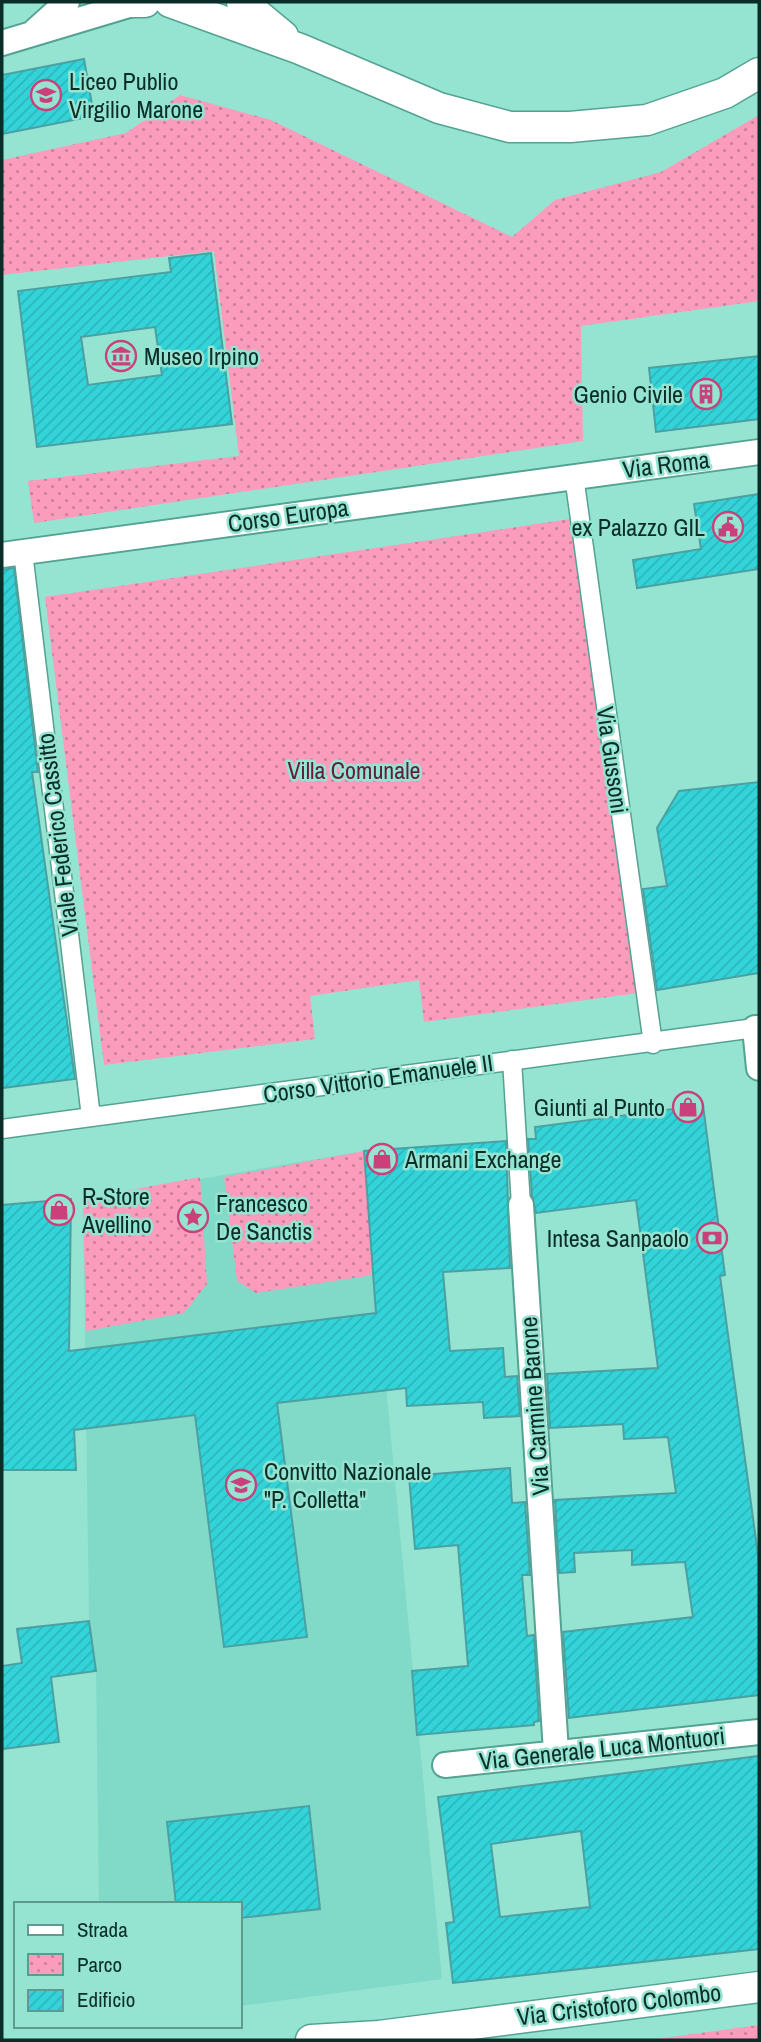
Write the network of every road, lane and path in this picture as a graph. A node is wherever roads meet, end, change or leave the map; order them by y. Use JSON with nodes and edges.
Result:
{"nodes":[{"id":1,"x":67,"y":2,"type":"edge"},
{"id":2,"x":134,"y":2,"type":"edge"},
{"id":3,"x":170,"y":2,"type":"edge"},
{"id":4,"x":242,"y":2,"type":"edge"},
{"id":5,"x":29,"y":36,"type":"junction"},
{"id":6,"x":2,"y":43,"type":"edge"},
{"id":7,"x":300,"y":49,"type":"junction"},
{"id":8,"x":759,"y":74,"type":"edge"},
{"id":9,"x":759,"y":452,"type":"edge"},
{"id":10,"x":574,"y":476,"type":"junction"},
{"id":11,"x":13,"y":554,"type":"edge"},
{"id":12,"x":757,"y":1028,"type":"edge"},
{"id":13,"x":653,"y":1044,"type":"junction"},
{"id":14,"x":512,"y":1060,"type":"junction"},
{"id":15,"x":759,"y":1068,"type":"edge"},
{"id":16,"x":91,"y":1117,"type":"junction"},
{"id":17,"x":2,"y":1129,"type":"edge"},
{"id":18,"x":521,"y":1205,"type":"joint"},
{"id":19,"x":759,"y":1732,"type":"edge"},
{"id":20,"x":556,"y":1752,"type":"junction"},
{"id":21,"x":445,"y":1765,"type":"dead end"},
{"id":22,"x":759,"y":1987,"type":"edge"},
{"id":23,"x":380,"y":2038,"type":"edge"},
{"id":24,"x":311,"y":2040,"type":"edge"}],
"edges":[{"from":1,"to":5,"type":"street"},
{"from":2,"to":5,"type":"street"},
{"from":3,"to":7,"type":"street"},
{"from":4,"to":7,"type":"street"},
{"from":5,"to":6,"type":"street"},
{"from":7,"to":8,"type":"street"},
{"from":9,"to":10,"type":"street","name":"Via Roma"},
{"from":10,"to":11,"type":"street","name":"Corso Europa"},
{"from":10,"to":13,"type":"street","name":"Via Gussoni"},
{"from":11,"to":16,"type":"street","name":"Viale Federico Cassitto"},
{"from":12,"to":13,"type":"street","name":"Corso Vittorio Emanuele II"},
{"from":12,"to":15,"type":"street"},
{"from":13,"to":14,"type":"street","name":"Corso Vittorio Emanuele II"},
{"from":14,"to":16,"type":"street","name":"Corso Vittorio Emanuele II"},
{"from":14,"to":18,"type":"street","name":"Via Carmine Barone"},
{"from":16,"to":17,"type":"street","name":"Corso Vittorio Emanuele II"},
{"from":18,"to":20,"type":"street","name":"Via Carmine Barone"},
{"from":19,"to":20,"type":"street","name":"Via Generale Luca Montuori"},
{"from":20,"to":21,"type":"street","name":"Via Generale Luca Montuori"},
{"from":22,"to":23,"type":"street","name":"Via Cristoforo Colombo"},
{"from":23,"to":24,"type":"street","name":"Via Cristoforo Colombo"}]}
